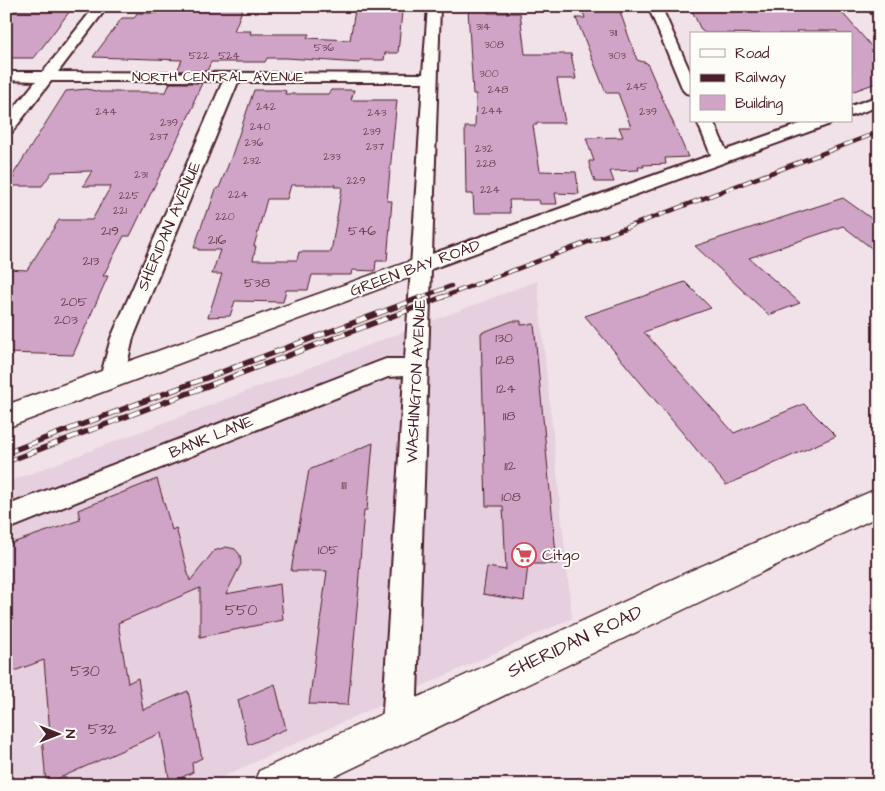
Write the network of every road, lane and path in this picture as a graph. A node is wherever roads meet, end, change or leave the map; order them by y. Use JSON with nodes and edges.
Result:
{"nodes":[{"id":1,"x":102,"y":6,"type":"edge"},
{"id":2,"x":434,"y":6,"type":"edge"},
{"id":3,"x":654,"y":6,"type":"edge"},
{"id":4,"x":872,"y":6,"type":"edge"},
{"id":5,"x":879,"y":14,"type":"edge"},
{"id":6,"x":6,"y":76,"type":"edge"},
{"id":7,"x":47,"y":76,"type":"junction"},
{"id":8,"x":232,"y":77,"type":"junction"},
{"id":9,"x":431,"y":78,"type":"junction"},
{"id":10,"x":690,"y":88,"type":"edge"},
{"id":11,"x":879,"y":102,"type":"edge"},
{"id":12,"x":852,"y":111,"type":"edge"},
{"id":13,"x":705,"y":122,"type":"edge"},
{"id":14,"x":821,"y":122,"type":"edge"},
{"id":15,"x":6,"y":129,"type":"edge"},
{"id":16,"x":721,"y":158,"type":"junction"},
{"id":17,"x":422,"y":265,"type":"junction"},
{"id":18,"x":417,"y":367,"type":"junction"},
{"id":19,"x":112,"y":378,"type":"junction"},
{"id":20,"x":6,"y":417,"type":"edge"},
{"id":21,"x":879,"y":501,"type":"edge"},
{"id":22,"x":6,"y":518,"type":"edge"},
{"id":23,"x":399,"y":726,"type":"junction"},
{"id":24,"x":273,"y":785,"type":"edge"}],
"edges":[{"from":1,"to":7,"type":"street"},
{"from":2,"to":9,"type":"street","name":"WASHINGTON AVENUE"},
{"from":3,"to":10,"type":"street"},
{"from":4,"to":5,"type":"street"},
{"from":6,"to":7,"type":"street","name":"NORTH CENTRAL AVENUE"},
{"from":7,"to":8,"type":"street","name":"NORTH CENTRAL AVENUE"},
{"from":7,"to":15,"type":"street"},
{"from":8,"to":9,"type":"street","name":"NORTH CENTRAL AVENUE"},
{"from":8,"to":19,"type":"street","name":"SHERIDAN AVENUE"},
{"from":9,"to":17,"type":"street","name":"WASHINGTON AVENUE"},
{"from":11,"to":12,"type":"street"},
{"from":13,"to":16,"type":"street"},
{"from":14,"to":16,"type":"street","name":"GREEN BAY ROAD"},
{"from":16,"to":17,"type":"street","name":"GREEN BAY ROAD"},
{"from":17,"to":18,"type":"street","name":"WASHINGTON AVENUE"},
{"from":17,"to":19,"type":"main road","name":"GREEN BAY ROAD"},
{"from":18,"to":22,"type":"street","name":"BANK LANE"},
{"from":18,"to":23,"type":"street","name":"WASHINGTON AVENUE"},
{"from":19,"to":20,"type":"main road","name":"GREEN BAY ROAD"},
{"from":21,"to":23,"type":"main road","name":"SHERIDAN ROAD"},
{"from":23,"to":24,"type":"main road","name":"SHERIDAN ROAD"}]}
